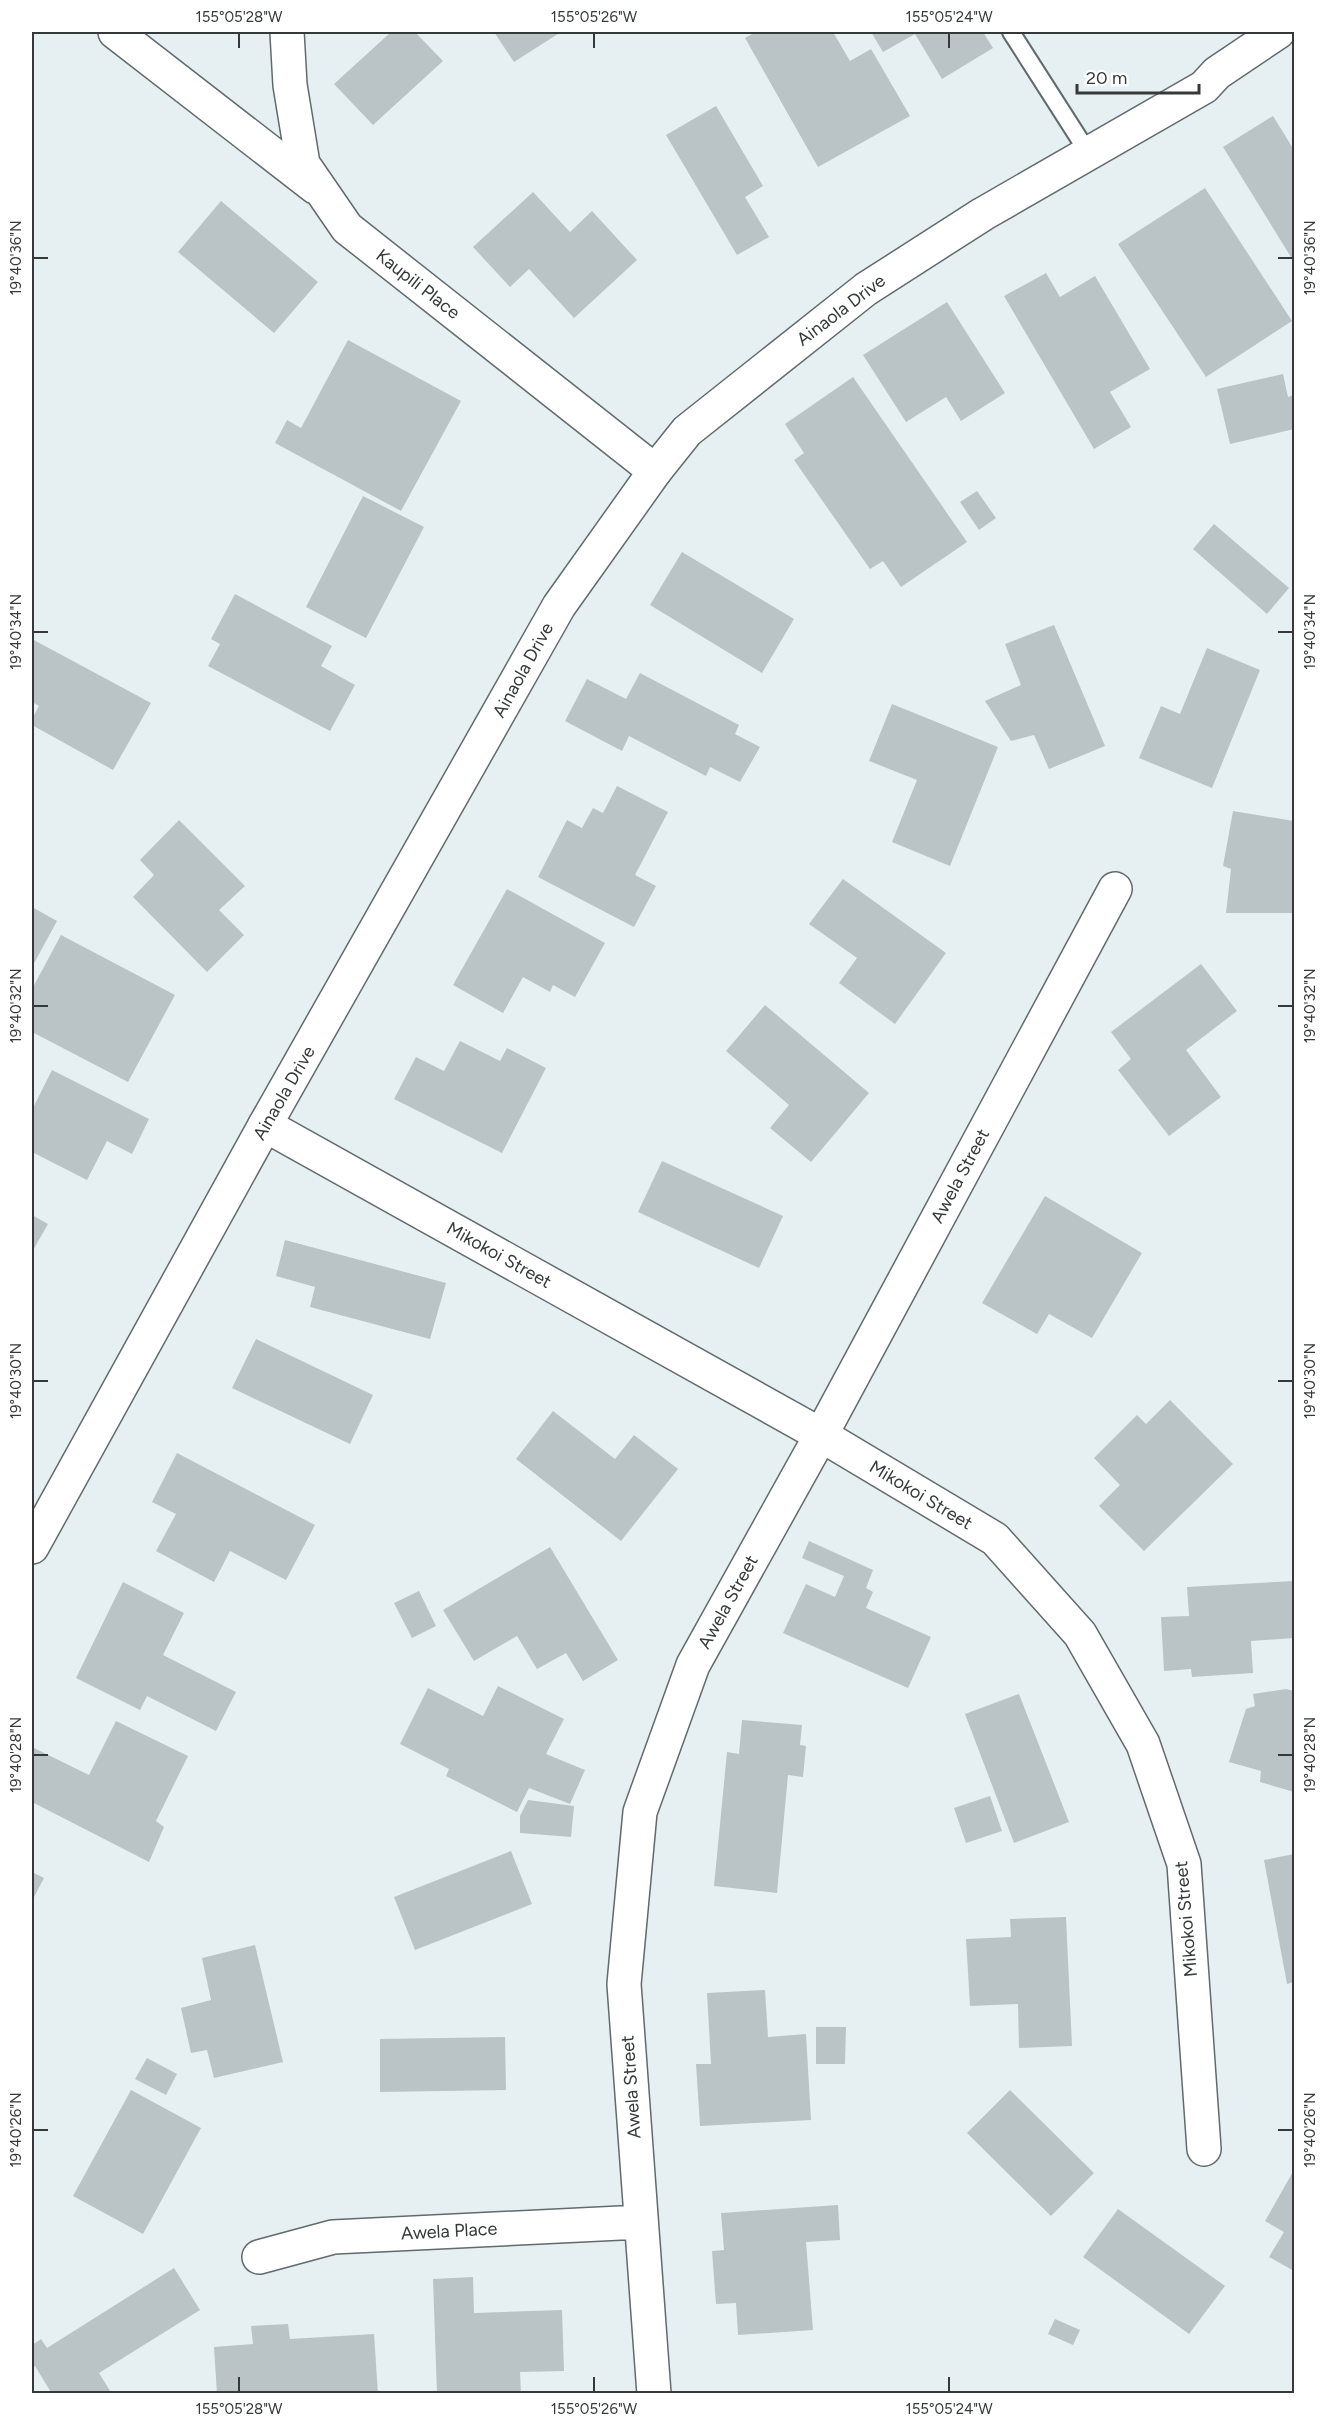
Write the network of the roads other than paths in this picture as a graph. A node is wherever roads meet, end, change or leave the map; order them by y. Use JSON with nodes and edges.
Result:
{"nodes":[{"id":1,"x":115,"y":32,"type":"edge"},
{"id":2,"x":287,"y":32,"type":"edge"},
{"id":3,"x":1011,"y":32,"type":"edge"},
{"id":4,"x":1278,"y":32,"type":"edge"},
{"id":5,"x":1089,"y":154,"type":"junction"},
{"id":6,"x":326,"y":196,"type":"junction"},
{"id":7,"x":655,"y":471,"type":"junction"},
{"id":8,"x":1115,"y":889,"type":"dead end"},
{"id":9,"x":266,"y":1125,"type":"junction"},
{"id":10,"x":821,"y":1435,"type":"junction"},
{"id":11,"x":32,"y":1547,"type":"edge"},
{"id":12,"x":1204,"y":2149,"type":"dead end"},
{"id":13,"x":641,"y":2222,"type":"junction"},
{"id":14,"x":259,"y":2257,"type":"dead end"},
{"id":15,"x":654,"y":2394,"type":"edge"}],
"edges":[{"from":1,"to":6,"type":"street"},
{"from":2,"to":6,"type":"street","name":"Kaupili Place"},
{"from":3,"to":5,"type":"lane"},
{"from":4,"to":5,"type":"street","name":"Ainaola Drive"},
{"from":5,"to":7,"type":"street","name":"Ainaola Drive"},
{"from":6,"to":7,"type":"street","name":"Kaupili Place"},
{"from":7,"to":9,"type":"street","name":"Ainaola Drive"},
{"from":8,"to":10,"type":"street","name":"Awela Street"},
{"from":9,"to":10,"type":"street","name":"Mikokoi Street"},
{"from":9,"to":11,"type":"street","name":"Ainaola Drive"},
{"from":10,"to":12,"type":"street","name":"Mikokoi Street"},
{"from":10,"to":13,"type":"street","name":"Awela Street"},
{"from":13,"to":14,"type":"street","name":"Awela Place"},
{"from":13,"to":15,"type":"street","name":"Awela Street"}]}
